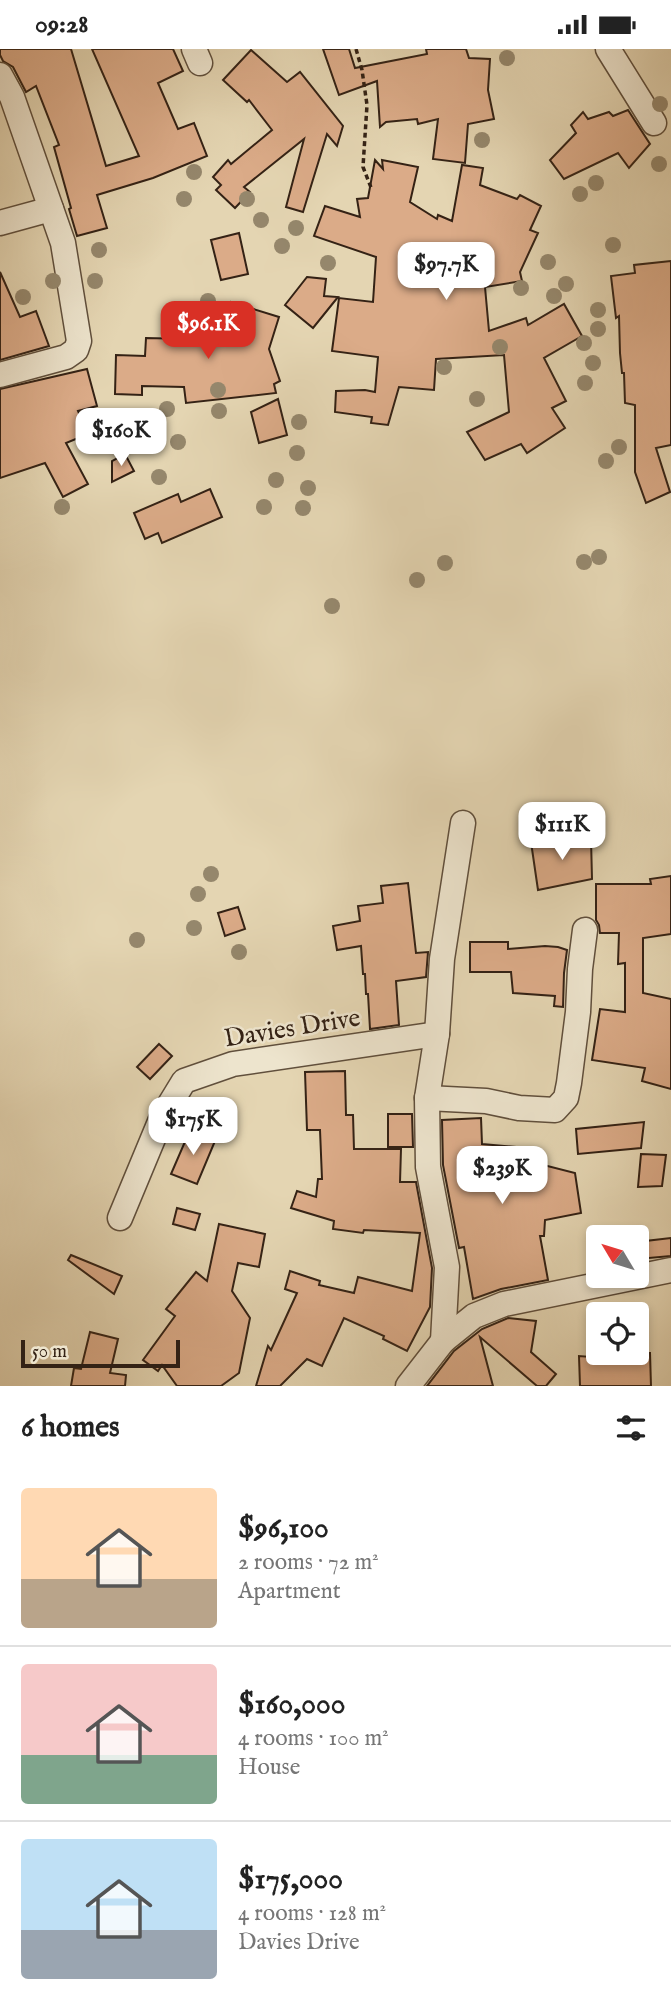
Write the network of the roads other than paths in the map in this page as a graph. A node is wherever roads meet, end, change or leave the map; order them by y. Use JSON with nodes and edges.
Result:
{"nodes":[{"id":1,"x":608,"y":49,"type":"edge"},
{"id":2,"x":0,"y":75,"type":"edge"},
{"id":3,"x":654,"y":123,"type":"dead end"},
{"id":4,"x":51,"y":209,"type":"junction"},
{"id":5,"x":0,"y":223,"type":"edge"},
{"id":6,"x":0,"y":375,"type":"edge"},
{"id":7,"x":463,"y":823,"type":"dead end"},
{"id":8,"x":585,"y":930,"type":"dead end"},
{"id":9,"x":437,"y":1034,"type":"junction"},
{"id":10,"x":426,"y":1098,"type":"junction"},
{"id":11,"x":120,"y":1218,"type":"dead end"},
{"id":12,"x":671,"y":1270,"type":"edge"},
{"id":13,"x":443,"y":1341,"type":"junction"},
{"id":14,"x":408,"y":1386,"type":"edge"}],
"edges":[{"from":1,"to":3,"type":"street"},
{"from":2,"to":4,"type":"street"},
{"from":4,"to":5,"type":"street"},
{"from":4,"to":6,"type":"street"},
{"from":7,"to":9,"type":"street"},
{"from":8,"to":10,"type":"street"},
{"from":9,"to":10,"type":"street"},
{"from":9,"to":11,"type":"street","name":"Davies Drive"},
{"from":10,"to":13,"type":"street"},
{"from":12,"to":13,"type":"street"},
{"from":13,"to":14,"type":"street"}]}
